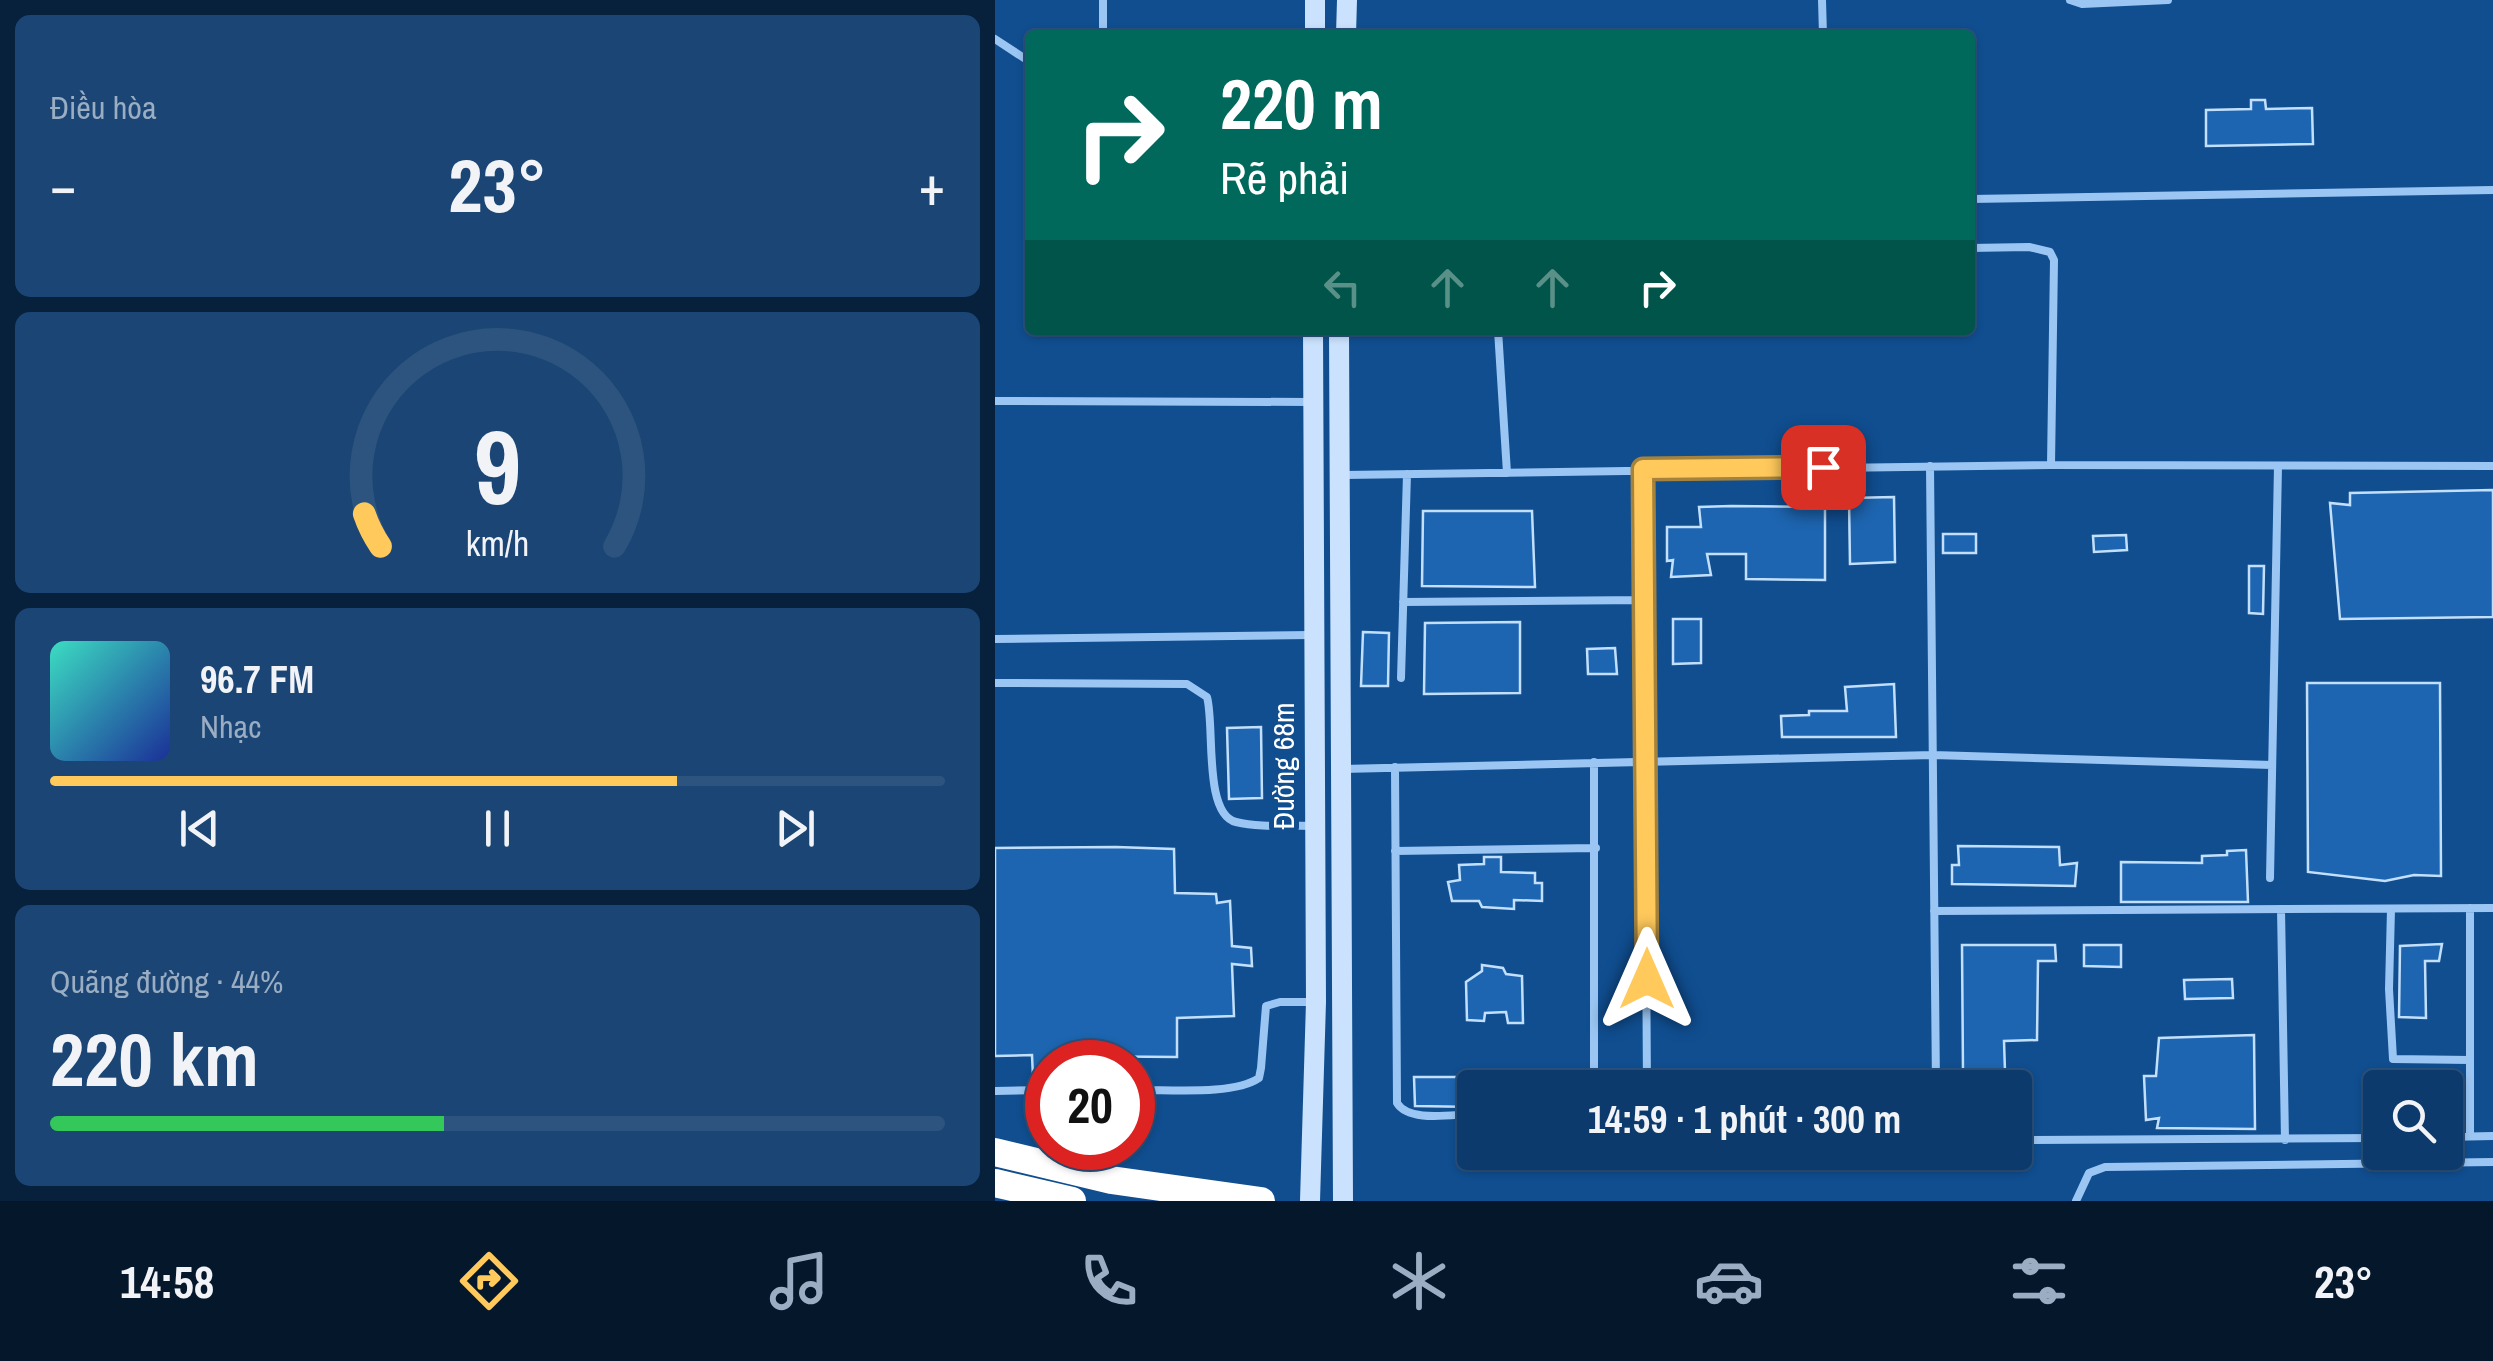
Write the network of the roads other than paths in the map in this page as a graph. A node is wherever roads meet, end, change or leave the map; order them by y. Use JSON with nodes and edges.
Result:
{"nodes":[{"id":1,"x":1103,"y":0,"type":"edge"},
{"id":2,"x":1315,"y":0,"type":"edge"},
{"id":3,"x":1347,"y":0,"type":"edge"},
{"id":4,"x":1823,"y":0,"type":"edge"},
{"id":5,"x":2070,"y":0,"type":"edge"},
{"id":6,"x":2168,"y":0,"type":"edge"},
{"id":7,"x":1103,"y":30,"type":"edge"},
{"id":8,"x":1315,"y":30,"type":"edge"},
{"id":9,"x":1347,"y":30,"type":"edge"},
{"id":10,"x":1823,"y":30,"type":"edge"},
{"id":11,"x":995,"y":40,"type":"edge"},
{"id":12,"x":1025,"y":59,"type":"edge"},
{"id":13,"x":2493,"y":190,"type":"edge"},
{"id":14,"x":1975,"y":199,"type":"edge"},
{"id":15,"x":1975,"y":248,"type":"edge"},
{"id":16,"x":1313,"y":335,"type":"edge"},
{"id":17,"x":1339,"y":335,"type":"edge"},
{"id":18,"x":1497,"y":335,"type":"edge"},
{"id":19,"x":995,"y":401,"type":"edge"},
{"id":20,"x":1313,"y":402,"type":"junction"},
{"id":21,"x":2051,"y":465,"type":"junction"},
{"id":22,"x":1931,"y":466,"type":"junction"},
{"id":23,"x":2277,"y":466,"type":"junction"},
{"id":24,"x":2493,"y":466,"type":"edge"},
{"id":25,"x":1643,"y":469,"type":"junction"},
{"id":26,"x":1507,"y":473,"type":"junction"},
{"id":27,"x":1407,"y":474,"type":"junction"},
{"id":28,"x":1339,"y":475,"type":"junction"},
{"id":29,"x":1644,"y":600,"type":"junction"},
{"id":30,"x":1403,"y":602,"type":"junction"},
{"id":31,"x":1314,"y":635,"type":"junction"},
{"id":32,"x":995,"y":639,"type":"edge"},
{"id":33,"x":1401,"y":678,"type":"dead end"},
{"id":34,"x":995,"y":683,"type":"edge"},
{"id":35,"x":1933,"y":755,"type":"junction"},
{"id":36,"x":1645,"y":761,"type":"junction"},
{"id":37,"x":1594,"y":762,"type":"junction"},
{"id":38,"x":2272,"y":765,"type":"junction"},
{"id":39,"x":1395,"y":768,"type":"junction"},
{"id":40,"x":1341,"y":769,"type":"junction"},
{"id":41,"x":1315,"y":826,"type":"junction"},
{"id":42,"x":1596,"y":848,"type":"junction"},
{"id":43,"x":1395,"y":851,"type":"junction"},
{"id":44,"x":2271,"y":878,"type":"dead end"},
{"id":45,"x":2391,"y":908,"type":"junction"},
{"id":46,"x":2469,"y":908,"type":"junction"},
{"id":47,"x":2493,"y":908,"type":"edge"},
{"id":48,"x":2281,"y":909,"type":"junction"},
{"id":49,"x":1934,"y":911,"type":"junction"},
{"id":50,"x":1316,"y":1002,"type":"junction"},
{"id":51,"x":2470,"y":1060,"type":"junction"},
{"id":52,"x":1594,"y":1070,"type":"edge"},
{"id":53,"x":1647,"y":1070,"type":"edge"},
{"id":54,"x":1936,"y":1070,"type":"edge"},
{"id":55,"x":1155,"y":1089,"type":"edge"},
{"id":56,"x":995,"y":1090,"type":"edge"},
{"id":57,"x":1025,"y":1090,"type":"edge"},
{"id":58,"x":1457,"y":1114,"type":"edge"},
{"id":59,"x":2463,"y":1136,"type":"edge"},
{"id":60,"x":2470,"y":1136,"type":"junction"},
{"id":61,"x":2493,"y":1136,"type":"edge"},
{"id":62,"x":2363,"y":1138,"type":"edge"},
{"id":63,"x":2032,"y":1140,"type":"edge"},
{"id":64,"x":2285,"y":1140,"type":"junction"},
{"id":65,"x":995,"y":1152,"type":"edge"},
{"id":66,"x":2493,"y":1162,"type":"edge"},
{"id":67,"x":995,"y":1182,"type":"edge"},
{"id":68,"x":1072,"y":1201,"type":"edge"},
{"id":69,"x":1261,"y":1201,"type":"edge"},
{"id":70,"x":1310,"y":1201,"type":"edge"},
{"id":71,"x":1343,"y":1201,"type":"edge"},
{"id":72,"x":2076,"y":1201,"type":"edge"}],
"edges":[{"from":1,"to":7,"type":"lane"},
{"from":2,"to":8,"type":"street"},
{"from":3,"to":9,"type":"street"},
{"from":4,"to":10,"type":"lane"},
{"from":5,"to":6,"type":"lane"},
{"from":11,"to":12,"type":"lane"},
{"from":13,"to":14,"type":"lane"},
{"from":15,"to":21,"type":"lane"},
{"from":16,"to":20,"type":"street","name":"Đường 68m"},
{"from":17,"to":28,"type":"street"},
{"from":18,"to":26,"type":"lane"},
{"from":19,"to":20,"type":"lane"},
{"from":20,"to":31,"type":"street","name":"Đường 68m"},
{"from":21,"to":22,"type":"lane"},
{"from":21,"to":23,"type":"lane"},
{"from":22,"to":25,"type":"lane"},
{"from":22,"to":35,"type":"lane"},
{"from":23,"to":24,"type":"lane"},
{"from":23,"to":38,"type":"lane"},
{"from":25,"to":26,"type":"lane"},
{"from":25,"to":29,"type":"lane"},
{"from":26,"to":27,"type":"lane"},
{"from":27,"to":28,"type":"lane"},
{"from":27,"to":30,"type":"lane"},
{"from":28,"to":40,"type":"street"},
{"from":29,"to":30,"type":"lane"},
{"from":29,"to":36,"type":"lane"},
{"from":30,"to":33,"type":"lane"},
{"from":31,"to":32,"type":"lane"},
{"from":31,"to":41,"type":"street","name":"Đường 68m"},
{"from":34,"to":41,"type":"lane"},
{"from":35,"to":36,"type":"lane"},
{"from":35,"to":38,"type":"lane"},
{"from":35,"to":49,"type":"lane"},
{"from":36,"to":37,"type":"lane"},
{"from":36,"to":53,"type":"lane"},
{"from":37,"to":39,"type":"lane"},
{"from":37,"to":42,"type":"lane"},
{"from":38,"to":44,"type":"lane"},
{"from":39,"to":40,"type":"lane"},
{"from":39,"to":43,"type":"lane"},
{"from":40,"to":71,"type":"street"},
{"from":41,"to":50,"type":"street","name":"Đường 68m"},
{"from":42,"to":43,"type":"lane"},
{"from":42,"to":52,"type":"lane"},
{"from":43,"to":58,"type":"lane"},
{"from":45,"to":46,"type":"lane"},
{"from":45,"to":48,"type":"lane"},
{"from":45,"to":51,"type":"lane"},
{"from":46,"to":47,"type":"lane"},
{"from":46,"to":51,"type":"lane"},
{"from":48,"to":49,"type":"lane"},
{"from":48,"to":64,"type":"lane"},
{"from":49,"to":54,"type":"lane"},
{"from":50,"to":55,"type":"lane"},
{"from":50,"to":70,"type":"street","name":"Đường 68m"},
{"from":51,"to":60,"type":"lane"},
{"from":56,"to":57,"type":"lane"},
{"from":59,"to":60,"type":"lane"},
{"from":60,"to":61,"type":"lane"},
{"from":62,"to":64,"type":"lane"},
{"from":63,"to":64,"type":"lane"},
{"from":65,"to":69,"type":"highway"},
{"from":66,"to":72,"type":"lane"},
{"from":67,"to":68,"type":"highway"}]}
